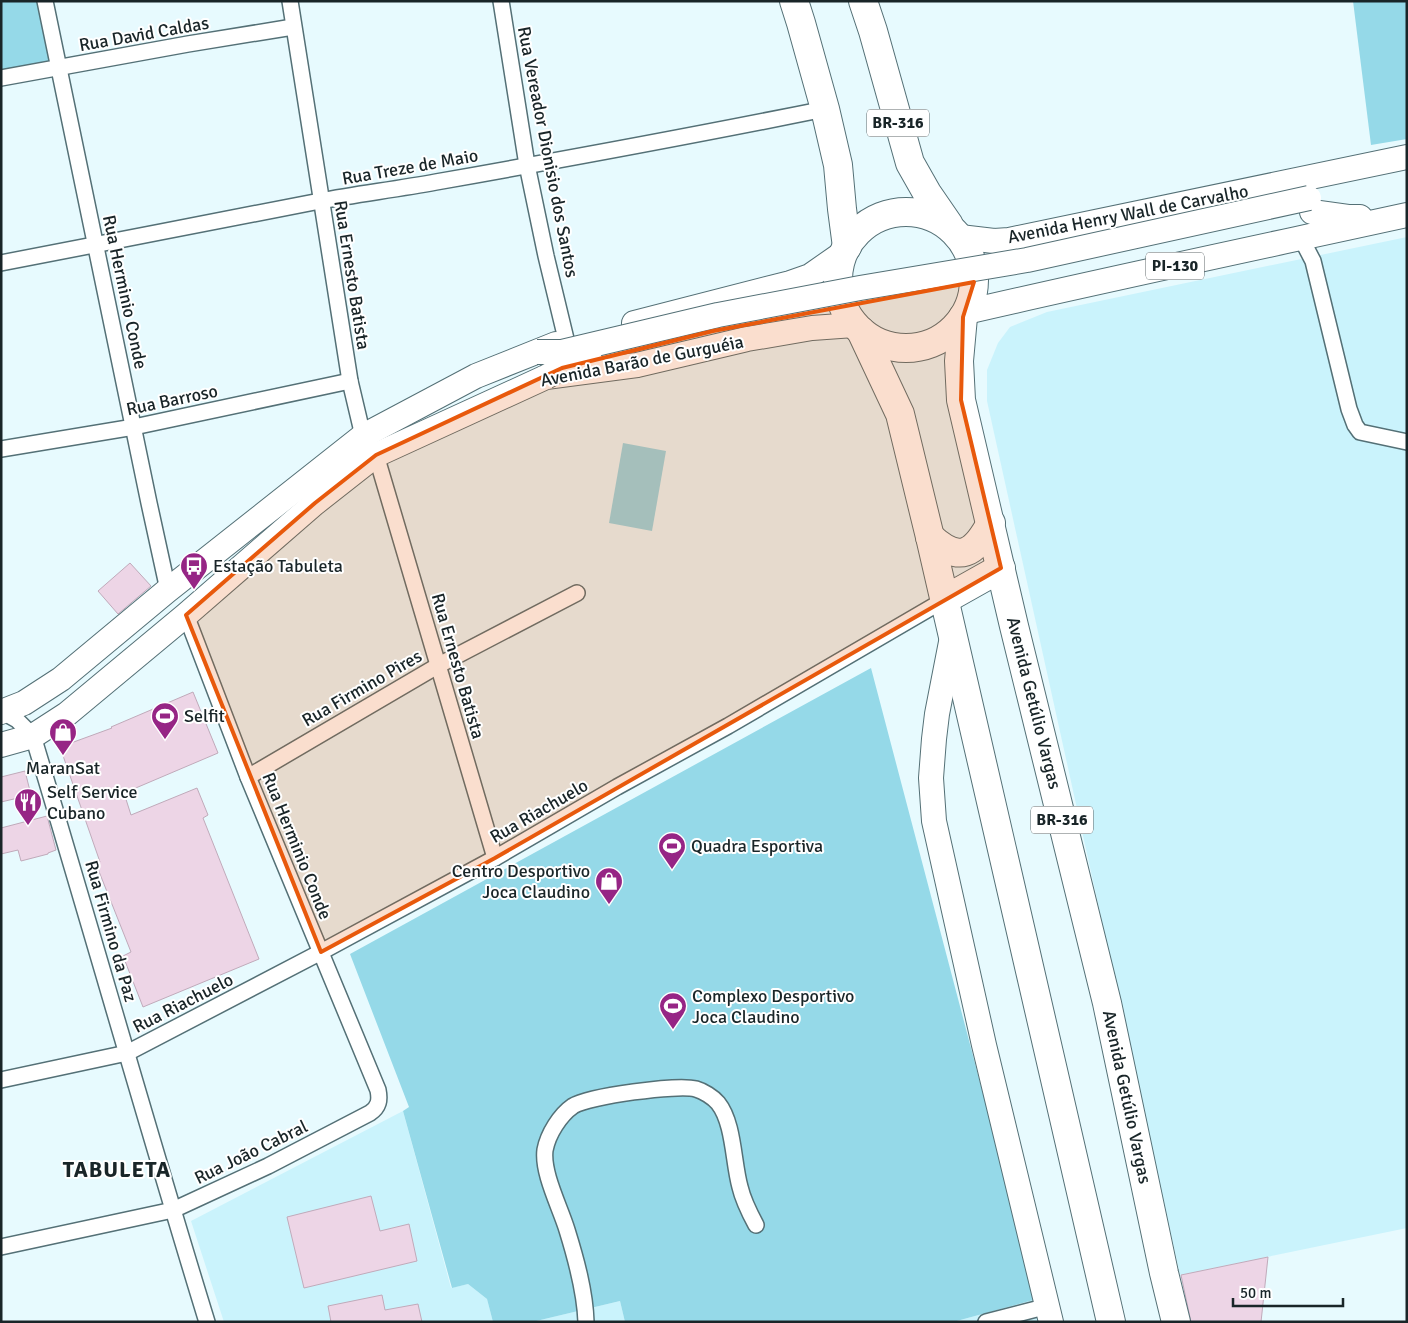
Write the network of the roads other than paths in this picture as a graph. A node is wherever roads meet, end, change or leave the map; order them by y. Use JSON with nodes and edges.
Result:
{"nodes":[{"id":1,"x":45,"y":1,"type":"edge"},
{"id":2,"x":290,"y":1,"type":"edge"},
{"id":3,"x":501,"y":1,"type":"edge"},
{"id":4,"x":794,"y":1,"type":"edge"},
{"id":5,"x":863,"y":1,"type":"edge"},
{"id":6,"x":293,"y":27,"type":"junction"},
{"id":7,"x":58,"y":68,"type":"junction"},
{"id":8,"x":1,"y":78,"type":"edge"},
{"id":9,"x":826,"y":109,"type":"junction"},
{"id":10,"x":1407,"y":157,"type":"edge"},
{"id":11,"x":527,"y":165,"type":"junction"},
{"id":12,"x":1369,"y":165,"type":"junction"},
{"id":13,"x":322,"y":200,"type":"junction"},
{"id":14,"x":1310,"y":205,"type":"junction"},
{"id":15,"x":1396,"y":217,"type":"edge"},
{"id":16,"x":958,"y":235,"type":"junction"},
{"id":17,"x":1301,"y":238,"type":"junction"},
{"id":18,"x":850,"y":243,"type":"junction"},
{"id":19,"x":97,"y":246,"type":"junction"},
{"id":20,"x":1,"y":262,"type":"edge"},
{"id":21,"x":964,"y":314,"type":"junction"},
{"id":22,"x":866,"y":334,"type":"junction"},
{"id":23,"x":566,"y":339,"type":"junction"},
{"id":24,"x":536,"y":352,"type":"junction"},
{"id":25,"x":546,"y":377,"type":"junction"},
{"id":26,"x":350,"y":381,"type":"junction"},
{"id":27,"x":134,"y":427,"type":"junction"},
{"id":28,"x":1407,"y":442,"type":"edge"},
{"id":29,"x":370,"y":446,"type":"junction"},
{"id":30,"x":1,"y":449,"type":"edge"},
{"id":31,"x":991,"y":523,"type":"junction"},
{"id":32,"x":930,"y":537,"type":"junction"},
{"id":33,"x":1001,"y":568,"type":"junction"},
{"id":34,"x":168,"y":590,"type":"junction"},
{"id":35,"x":577,"y":593,"type":"dead end"},
{"id":36,"x":944,"y":600,"type":"junction"},
{"id":37,"x":186,"y":615,"type":"junction"},
{"id":38,"x":952,"y":635,"type":"junction"},
{"id":39,"x":439,"y":665,"type":"junction"},
{"id":40,"x":2,"y":711,"type":"edge"},
{"id":41,"x":33,"y":736,"type":"junction"},
{"id":42,"x":1,"y":745,"type":"edge"},
{"id":43,"x":248,"y":776,"type":"junction"},
{"id":44,"x":495,"y":858,"type":"junction"},
{"id":45,"x":321,"y":952,"type":"junction"},
{"id":46,"x":127,"y":1053,"type":"junction"},
{"id":47,"x":1,"y":1080,"type":"edge"},
{"id":48,"x":378,"y":1090,"type":"joint"},
{"id":49,"x":172,"y":1210,"type":"junction"},
{"id":50,"x":756,"y":1225,"type":"dead end"},
{"id":51,"x":1,"y":1247,"type":"edge"},
{"id":52,"x":1049,"y":1314,"type":"edge"},
{"id":53,"x":207,"y":1322,"type":"edge"},
{"id":54,"x":586,"y":1322,"type":"edge"},
{"id":55,"x":986,"y":1322,"type":"edge"},
{"id":56,"x":1111,"y":1322,"type":"edge"},
{"id":57,"x":1176,"y":1322,"type":"edge"}],
"edges":[{"from":1,"to":7,"type":"street","name":"Rua Herminio Conde"},
{"from":2,"to":6,"type":"street","name":"Rua Ernesto Batista"},
{"from":3,"to":11,"type":"street","name":"Rua Vereador Dionisio dos Santos"},
{"from":4,"to":9,"type":"highway"},
{"from":5,"to":16,"type":"highway","name":"Avenida Getúlio Vargas","number":"BR-316"},
{"from":6,"to":7,"type":"street","name":"Rua David Caldas"},
{"from":6,"to":13,"type":"street","name":"Rua Ernesto Batista"},
{"from":7,"to":8,"type":"street","name":"Rua David Caldas"},
{"from":7,"to":19,"type":"street","name":"Rua Herminio Conde"},
{"from":9,"to":11,"type":"street","name":"Rua Treze de Maio"},
{"from":9,"to":18,"type":"highway"},
{"from":10,"to":12,"type":"main road","name":"Avenida Henry Wall de Carvalho"},
{"from":11,"to":13,"type":"street","name":"Rua Treze de Maio"},
{"from":11,"to":23,"type":"street","name":"Rua Vereador Dionisio dos Santos"},
{"from":12,"to":14,"type":"main road"},
{"from":12,"to":16,"type":"main road","name":"Avenida Henry Wall de Carvalho"},
{"from":13,"to":19,"type":"street","name":"Rua Treze de Maio"},
{"from":13,"to":26,"type":"street","name":"Rua Ernesto Batista"},
{"from":14,"to":15,"type":"main road"},
{"from":14,"to":24,"type":"main road","bridge":true},
{"from":14,"to":25,"type":"main road","bridge":true},
{"from":15,"to":17,"type":"main road","number":"PI-130"},
{"from":16,"to":18,"type":"highway","number":"BR-316"},
{"from":16,"to":21,"type":"highway","name":"Avenida Getúlio Vargas","number":"BR-316"},
{"from":17,"to":21,"type":"main road","number":"PI-130"},
{"from":17,"to":28,"type":"street"},
{"from":18,"to":22,"type":"highway"},
{"from":18,"to":23,"type":"main road","name":"Avenida Barão de Gurguéia"},
{"from":19,"to":20,"type":"street","name":"Rua Treze de Maio"},
{"from":19,"to":27,"type":"street","name":"Rua Herminio Conde"},
{"from":21,"to":22,"type":"highway","number":"BR-316"},
{"from":21,"to":31,"type":"highway","name":"Avenida Getúlio Vargas","number":"BR-316"},
{"from":22,"to":25,"type":"main road","name":"Avenida Barão de Gurguéia"},
{"from":22,"to":32,"type":"highway"},
{"from":23,"to":24,"type":"main road","name":"Avenida Barão de Gurguéia"},
{"from":24,"to":29,"type":"main road","name":"Avenida Barão de Gurguéia"},
{"from":25,"to":29,"type":"main road","name":"Avenida Barão de Gurguéia"},
{"from":26,"to":27,"type":"street","name":"Rua Barroso"},
{"from":26,"to":29,"type":"street","name":"Rua Ernesto Batista"},
{"from":27,"to":30,"type":"street","name":"Rua Barroso"},
{"from":27,"to":34,"type":"street","name":"Rua Herminio Conde"},
{"from":29,"to":34,"type":"main road","name":"Avenida Barão de Gurguéia"},
{"from":29,"to":37,"type":"main road","name":"Avenida Barão de Gurguéia"},
{"from":29,"to":39,"type":"street","name":"Rua Ernesto Batista"},
{"from":31,"to":32,"type":"highway"},
{"from":31,"to":33,"type":"highway","name":"Avenida Getúlio Vargas","number":"BR-316"},
{"from":32,"to":36,"type":"highway"},
{"from":33,"to":36,"type":"highway"},
{"from":33,"to":57,"type":"highway","name":"Avenida Getúlio Vargas","number":"BR-316"},
{"from":34,"to":40,"type":"main road","name":"Avenida Barão de Gurguéia"},
{"from":35,"to":39,"type":"street","name":"Rua Firmino Pires"},
{"from":36,"to":38,"type":"highway"},
{"from":36,"to":44,"type":"street","name":"Rua Riachuelo"},
{"from":37,"to":41,"type":"main road","name":"Avenida Barão de Gurguéia"},
{"from":37,"to":43,"type":"street","name":"Rua Herminio Conde"},
{"from":38,"to":52,"type":"main road"},
{"from":38,"to":56,"type":"highway"},
{"from":39,"to":43,"type":"street","name":"Rua Firmino Pires"},
{"from":39,"to":44,"type":"street","name":"Rua Ernesto Batista"},
{"from":40,"to":41,"type":"street","name":"Rua Firmino da Paz"},
{"from":41,"to":42,"type":"main road","name":"Avenida Barão de Gurguéia"},
{"from":41,"to":46,"type":"street","name":"Rua Firmino da Paz"},
{"from":43,"to":45,"type":"street","name":"Rua Herminio Conde"},
{"from":44,"to":45,"type":"street","name":"Rua Riachuelo"},
{"from":45,"to":46,"type":"street","name":"Rua Riachuelo"},
{"from":45,"to":48,"type":"street","name":"Rua Herminio Conde"},
{"from":46,"to":47,"type":"street","name":"Rua Riachuelo"},
{"from":46,"to":49,"type":"street","name":"Rua Firmino da Paz"},
{"from":48,"to":49,"type":"street","name":"Rua João Cabral"},
{"from":49,"to":51,"type":"street","name":"Rua João Cabral"},
{"from":49,"to":53,"type":"street","name":"Rua Firmino da Paz"},
{"from":50,"to":54,"type":"street"},
{"from":52,"to":55,"type":"street"}]}
